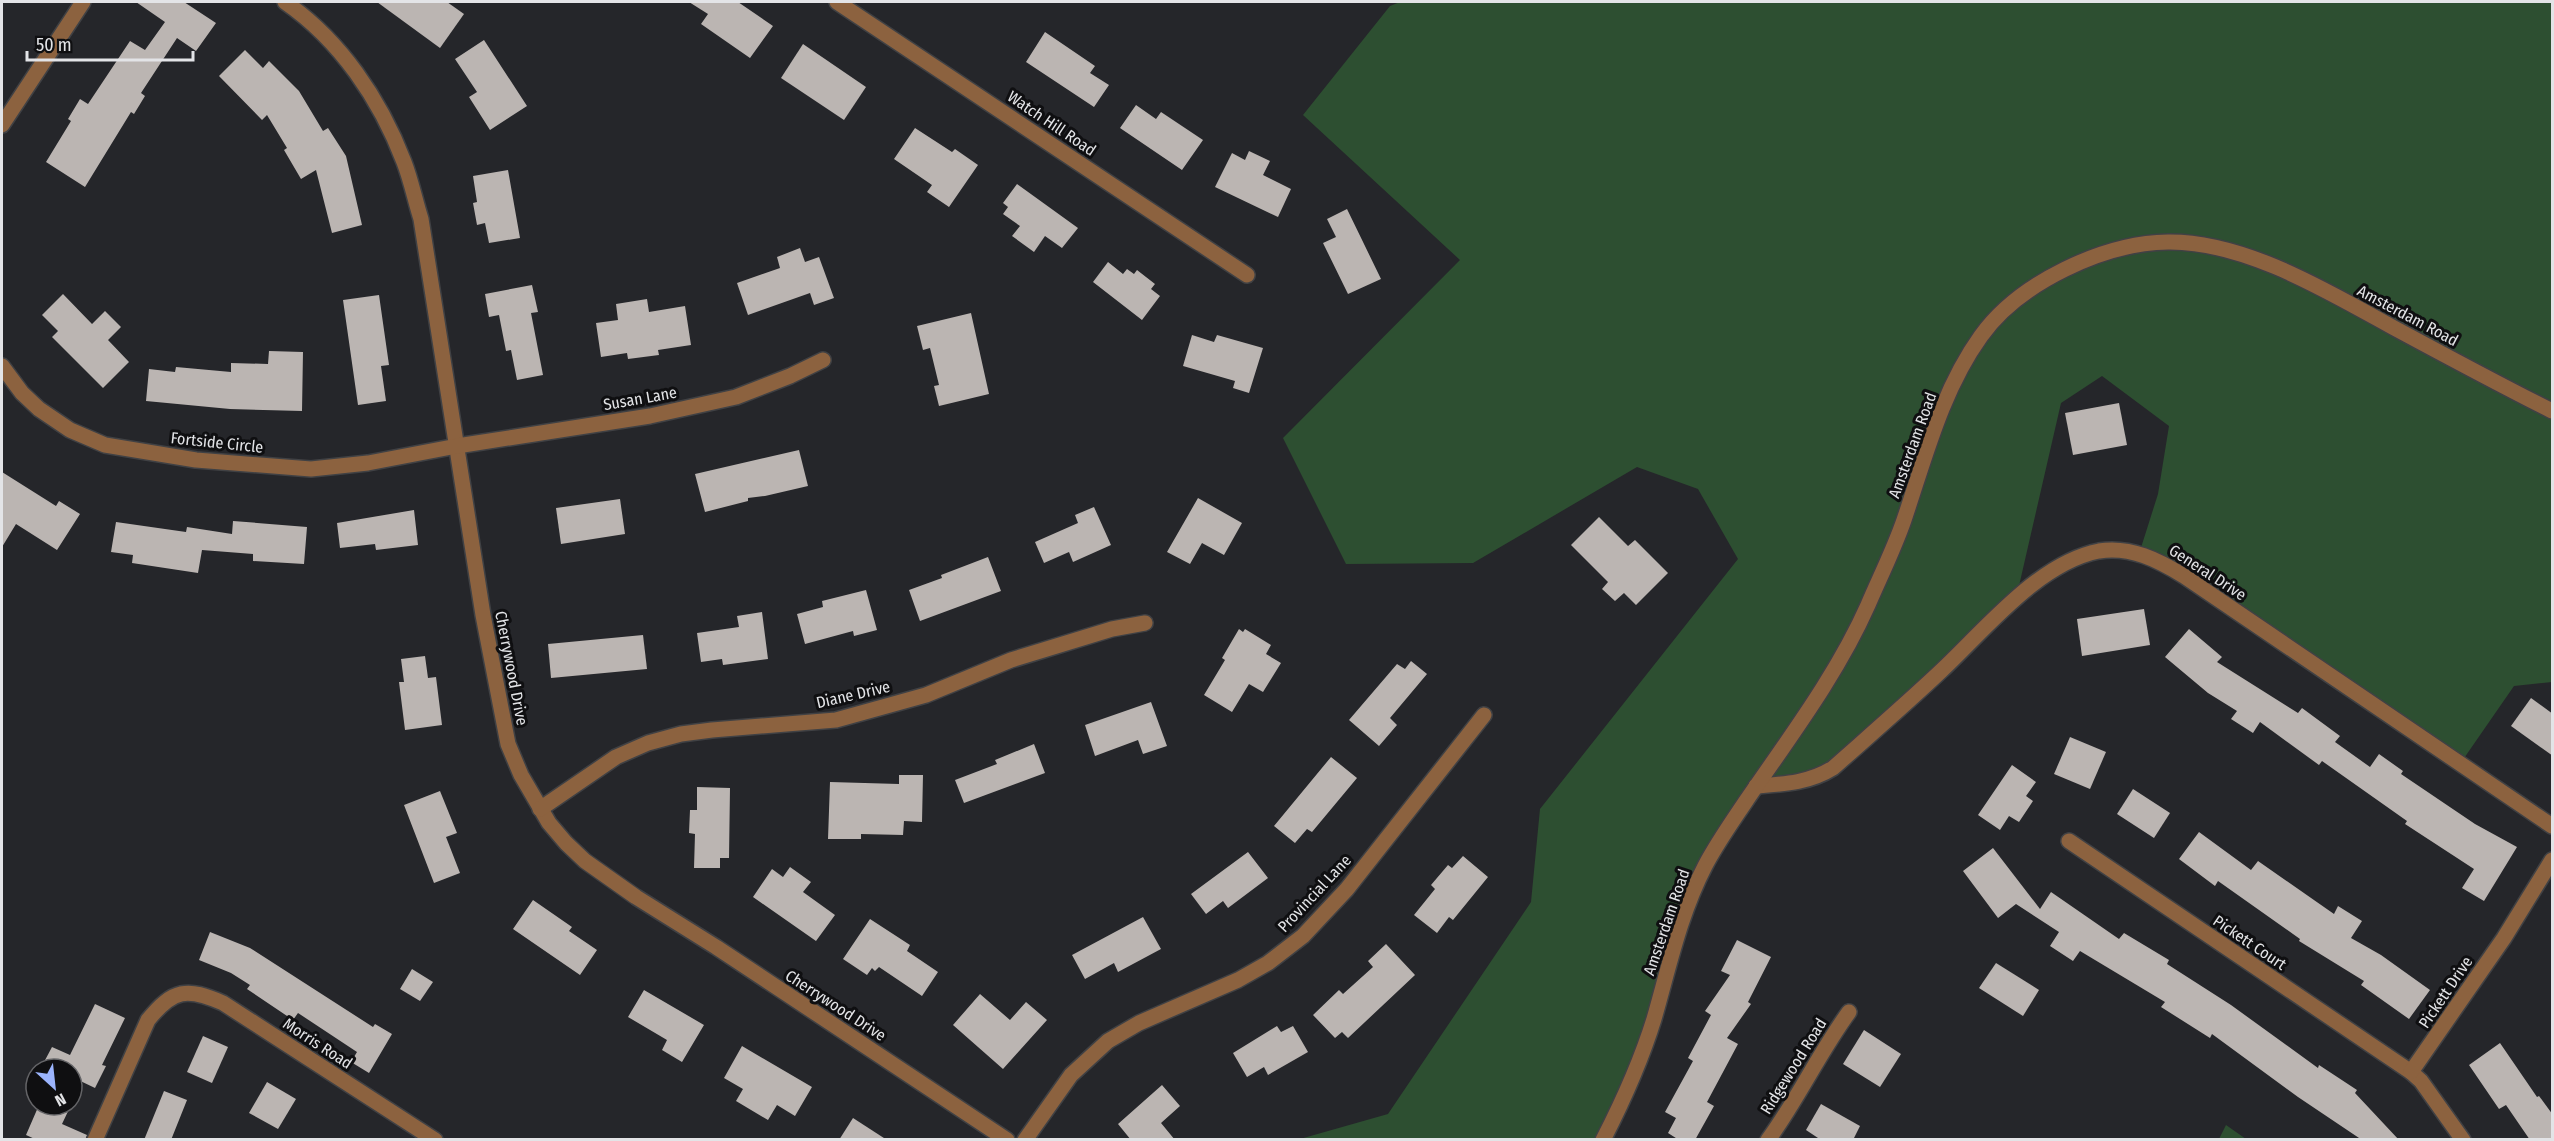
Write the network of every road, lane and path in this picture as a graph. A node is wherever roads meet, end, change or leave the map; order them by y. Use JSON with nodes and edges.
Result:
{"nodes":[{"id":1,"x":83,"y":2,"type":"edge"},
{"id":2,"x":285,"y":2,"type":"edge"},
{"id":3,"x":837,"y":2,"type":"edge"},
{"id":4,"x":2,"y":125,"type":"edge"},
{"id":5,"x":1247,"y":275,"type":"dead end"},
{"id":6,"x":823,"y":360,"type":"dead end"},
{"id":7,"x":2,"y":366,"type":"edge"},
{"id":8,"x":2553,"y":411,"type":"edge"},
{"id":9,"x":457,"y":446,"type":"junction"},
{"id":10,"x":1145,"y":623,"type":"dead end"},
{"id":11,"x":1484,"y":715,"type":"dead end"},
{"id":12,"x":1756,"y":786,"type":"junction"},
{"id":13,"x":540,"y":809,"type":"junction"},
{"id":14,"x":2553,"y":826,"type":"edge"},
{"id":15,"x":2069,"y":841,"type":"dead end"},
{"id":16,"x":2553,"y":860,"type":"edge"},
{"id":17,"x":1849,"y":1012,"type":"dead end"},
{"id":18,"x":2411,"y":1072,"type":"junction"},
{"id":19,"x":95,"y":1140,"type":"edge"},
{"id":20,"x":435,"y":1140,"type":"edge"},
{"id":21,"x":1007,"y":1140,"type":"edge"},
{"id":22,"x":1025,"y":1140,"type":"edge"},
{"id":23,"x":1603,"y":1140,"type":"edge"},
{"id":24,"x":1768,"y":1140,"type":"edge"},
{"id":25,"x":2463,"y":1140,"type":"edge"}],
"edges":[{"from":1,"to":4,"type":"street"},
{"from":2,"to":9,"type":"street","name":"Cherrywood Drive"},
{"from":3,"to":5,"type":"street","name":"Watch Hill Road"},
{"from":6,"to":9,"type":"street","name":"Susan Lane"},
{"from":7,"to":9,"type":"street","name":"Fortside Circle"},
{"from":8,"to":12,"type":"street","name":"Amsterdam Road"},
{"from":9,"to":13,"type":"street","name":"Cherrywood Drive"},
{"from":10,"to":13,"type":"street","name":"Diane Drive"},
{"from":11,"to":22,"type":"street","name":"Provincial Lane"},
{"from":12,"to":14,"type":"street","name":"General Drive"},
{"from":12,"to":23,"type":"street","name":"Amsterdam Road"},
{"from":13,"to":21,"type":"street","name":"Cherrywood Drive"},
{"from":15,"to":18,"type":"street","name":"Pickett Court"},
{"from":16,"to":18,"type":"street","name":"Pickett Drive"},
{"from":17,"to":24,"type":"street","name":"Ridgewood Road"},
{"from":18,"to":25,"type":"street"},
{"from":19,"to":20,"type":"street","name":"Morris Road"}]}
